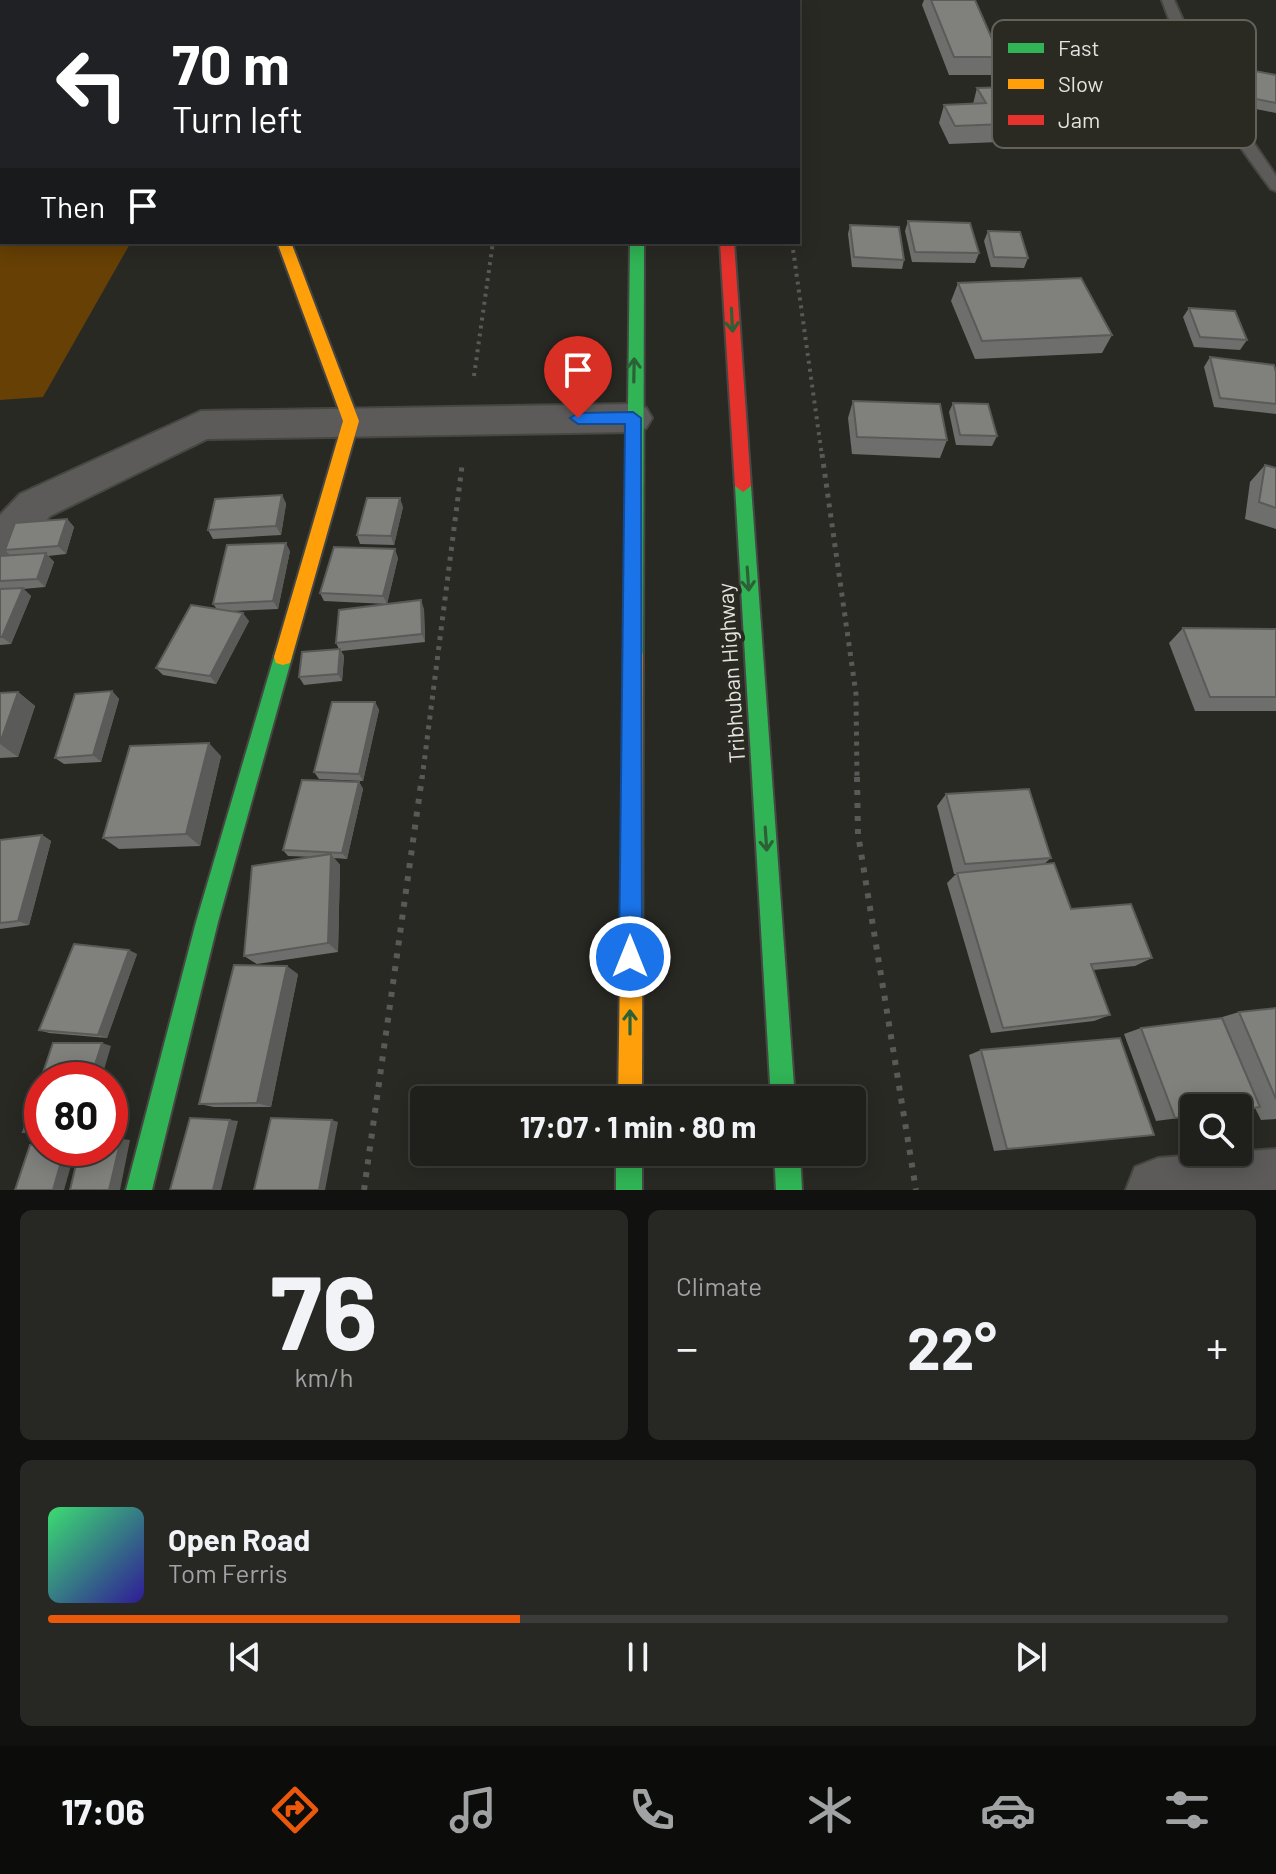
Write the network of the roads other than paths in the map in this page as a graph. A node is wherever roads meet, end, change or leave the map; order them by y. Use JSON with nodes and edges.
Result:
{"nodes":[{"id":1,"x":1168,"y":0,"type":"edge"},
{"id":2,"x":1174,"y":20,"type":"edge"},
{"id":3,"x":1248,"y":148,"type":"edge"},
{"id":4,"x":1276,"y":186,"type":"edge"},
{"id":5,"x":285,"y":244,"type":"edge"},
{"id":6,"x":637,"y":244,"type":"edge"},
{"id":7,"x":727,"y":244,"type":"edge"},
{"id":8,"x":633,"y":418,"type":"junction"},
{"id":9,"x":351,"y":421,"type":"junction"},
{"id":10,"x":0,"y":543,"type":"edge"},
{"id":11,"x":630,"y":1086,"type":"edge"},
{"id":12,"x":782,"y":1086,"type":"edge"},
{"id":13,"x":629,"y":1166,"type":"edge"},
{"id":14,"x":788,"y":1166,"type":"edge"},
{"id":15,"x":1276,"y":1181,"type":"edge"},
{"id":16,"x":139,"y":1190,"type":"edge"},
{"id":17,"x":629,"y":1190,"type":"edge"},
{"id":18,"x":789,"y":1190,"type":"edge"},
{"id":19,"x":1158,"y":1190,"type":"edge"}],
"edges":[{"from":1,"to":2,"type":"lane"},
{"from":3,"to":4,"type":"lane"},
{"from":5,"to":9,"type":"main road"},
{"from":8,"to":6,"type":"main road","one_way":true},
{"from":7,"to":12,"type":"main road","name":"Tribhuban Highway","one_way":true},
{"from":8,"to":9,"type":"street"},
{"from":11,"to":8,"type":"main road","one_way":true},
{"from":9,"to":10,"type":"street"},
{"from":9,"to":16,"type":"main road"},
{"from":13,"to":17,"type":"main road"},
{"from":14,"to":18,"type":"main road"},
{"from":15,"to":19,"type":"street"}]}
